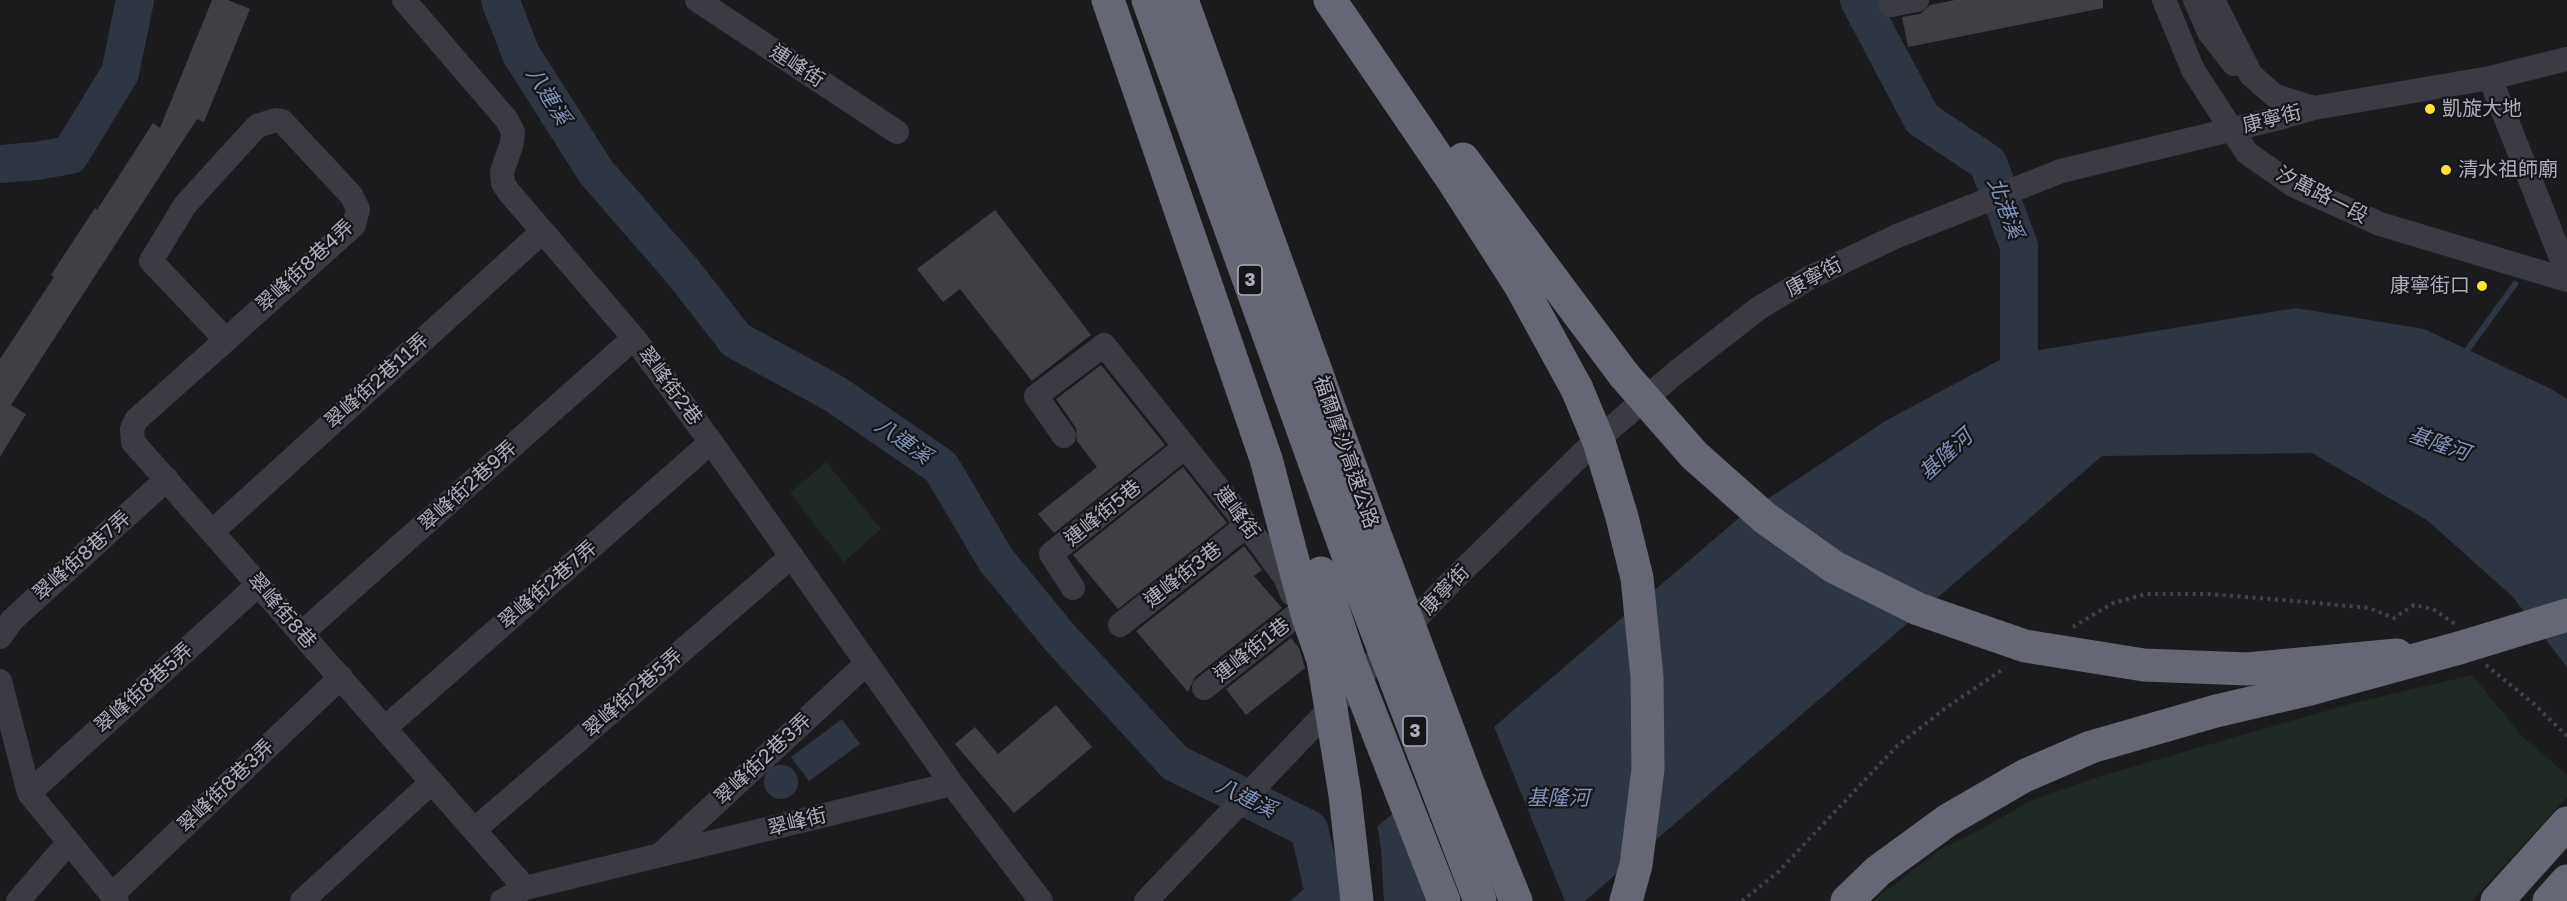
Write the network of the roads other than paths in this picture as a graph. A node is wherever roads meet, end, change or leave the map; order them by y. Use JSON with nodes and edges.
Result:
{"nodes":[{"id":1,"x":404,"y":0,"type":"edge"},
{"id":2,"x":697,"y":0,"type":"edge"},
{"id":3,"x":1108,"y":0,"type":"edge"},
{"id":4,"x":1148,"y":0,"type":"edge"},
{"id":5,"x":1182,"y":0,"type":"edge"},
{"id":6,"x":1330,"y":0,"type":"edge"},
{"id":7,"x":1917,"y":0,"type":"edge"},
{"id":8,"x":2164,"y":0,"type":"edge"},
{"id":9,"x":2195,"y":0,"type":"edge"},
{"id":10,"x":2213,"y":0,"type":"edge"},
{"id":11,"x":1891,"y":5,"type":"dead end"},
{"id":12,"x":1354,"y":33,"type":"junction"},
{"id":13,"x":2567,"y":59,"type":"edge"},
{"id":14,"x":2252,"y":75,"type":"junction"},
{"id":15,"x":2490,"y":78,"type":"junction"},
{"id":16,"x":2314,"y":108,"type":"junction"},
{"id":17,"x":897,"y":132,"type":"dead end"},
{"id":18,"x":542,"y":232,"type":"junction"},
{"id":19,"x":2567,"y":273,"type":"edge"},
{"id":20,"x":2567,"y":280,"type":"edge"},
{"id":21,"x":634,"y":338,"type":"junction"},
{"id":22,"x":226,"y":340,"type":"junction"},
{"id":23,"x":1064,"y":436,"type":"dead end"},
{"id":24,"x":711,"y":442,"type":"junction"},
{"id":25,"x":1185,"y":447,"type":"junction"},
{"id":26,"x":1266,"y":459,"type":"junction"},
{"id":27,"x":167,"y":478,"type":"junction"},
{"id":28,"x":1247,"y":525,"type":"junction"},
{"id":29,"x":213,"y":531,"type":"junction"},
{"id":30,"x":792,"y":556,"type":"junction"},
{"id":31,"x":1335,"y":567,"type":"junction"},
{"id":32,"x":259,"y":584,"type":"junction"},
{"id":33,"x":1073,"y":588,"type":"dead end"},
{"id":34,"x":1304,"y":614,"type":"junction"},
{"id":35,"x":2567,"y":615,"type":"edge"},
{"id":36,"x":1120,"y":625,"type":"dead end"},
{"id":37,"x":302,"y":633,"type":"junction"},
{"id":38,"x":0,"y":637,"type":"edge"},
{"id":39,"x":2459,"y":648,"type":"junction"},
{"id":40,"x":867,"y":663,"type":"junction"},
{"id":41,"x":340,"y":677,"type":"junction"},
{"id":42,"x":0,"y":681,"type":"edge"},
{"id":43,"x":1204,"y":688,"type":"dead end"},
{"id":44,"x":1336,"y":702,"type":"junction"},
{"id":45,"x":385,"y":728,"type":"junction"},
{"id":46,"x":432,"y":782,"type":"junction"},
{"id":47,"x":952,"y":784,"type":"junction"},
{"id":48,"x":28,"y":793,"type":"junction"},
{"id":49,"x":2567,"y":823,"type":"edge"},
{"id":50,"x":474,"y":830,"type":"junction"},
{"id":51,"x":69,"y":842,"type":"junction"},
{"id":52,"x":659,"y":855,"type":"junction"},
{"id":53,"x":2567,"y":881,"type":"edge"},
{"id":54,"x":525,"y":888,"type":"junction"},
{"id":55,"x":114,"y":898,"type":"edge"},
{"id":56,"x":18,"y":901,"type":"edge"},
{"id":57,"x":302,"y":901,"type":"edge"},
{"id":58,"x":502,"y":901,"type":"edge"},
{"id":59,"x":1041,"y":901,"type":"edge"},
{"id":60,"x":1146,"y":901,"type":"edge"},
{"id":61,"x":1357,"y":901,"type":"edge"},
{"id":62,"x":1444,"y":901,"type":"edge"},
{"id":63,"x":1480,"y":901,"type":"edge"},
{"id":64,"x":1515,"y":901,"type":"edge"},
{"id":65,"x":1626,"y":901,"type":"edge"},
{"id":66,"x":1847,"y":901,"type":"edge"},
{"id":67,"x":2497,"y":901,"type":"edge"},
{"id":68,"x":2549,"y":901,"type":"edge"}],
"edges":[{"from":1,"to":18,"type":"street","name":"翠峰街2巷"},
{"from":2,"to":17,"type":"street","name":"連峰街"},
{"from":3,"to":26,"type":"highway"},
{"from":4,"to":31,"type":"highway","name":"福爾摩沙高速公路","number":"3"},
{"from":5,"to":64,"type":"highway","name":"福爾摩沙高速公路","number":"3","bridge":true},
{"from":6,"to":12,"type":"highway"},
{"from":7,"to":11,"type":"street"},
{"from":8,"to":20,"type":"street","name":"汐萬路一段"},
{"from":9,"to":14,"type":"street"},
{"from":10,"to":14,"type":"street"},
{"from":12,"to":39,"type":"highway","bridge":true},
{"from":12,"to":65,"type":"highway","bridge":true},
{"from":13,"to":15,"type":"street","name":"康寧街"},
{"from":14,"to":16,"type":"street"},
{"from":15,"to":16,"type":"street","name":"康寧街"},
{"from":15,"to":19,"type":"street"},
{"from":16,"to":44,"type":"street","name":"康寧街","bridge":true},
{"from":18,"to":21,"type":"street","name":"翠峰街2巷"},
{"from":18,"to":29,"type":"street","name":"翠峰街2巷11弄"},
{"from":21,"to":24,"type":"street","name":"翠峰街2巷"},
{"from":21,"to":37,"type":"street","name":"翠峰街2巷9弄"},
{"from":22,"to":22,"type":"street","name":"翠峰街8巷4弄"},
{"from":22,"to":27,"type":"street","name":"翠峰街8巷"},
{"from":23,"to":25,"type":"street","name":"連峰街"},
{"from":24,"to":30,"type":"street","name":"翠峰街2巷"},
{"from":24,"to":45,"type":"street","name":"翠峰街2巷7弄"},
{"from":25,"to":28,"type":"street","name":"連峰街"},
{"from":25,"to":33,"type":"street","name":"連峰街5巷"},
{"from":26,"to":31,"type":"highway"},
{"from":26,"to":34,"type":"highway"},
{"from":27,"to":29,"type":"street","name":"翠峰街8巷"},
{"from":27,"to":38,"type":"street","name":"翠峰街8巷7弄"},
{"from":28,"to":34,"type":"street","name":"連峰街"},
{"from":28,"to":36,"type":"street","name":"連峰街3巷"},
{"from":29,"to":32,"type":"street","name":"翠峰街8巷"},
{"from":30,"to":40,"type":"street","name":"翠峰街2巷"},
{"from":30,"to":50,"type":"street","name":"翠峰街2巷5弄"},
{"from":31,"to":62,"type":"highway","bridge":true},
{"from":31,"to":63,"type":"highway","name":"福爾摩沙高速公路","number":"3","bridge":true},
{"from":32,"to":37,"type":"street","name":"翠峰街8巷"},
{"from":32,"to":48,"type":"street","name":"翠峰街8巷5弄"},
{"from":34,"to":43,"type":"street","name":"連峰街1巷"},
{"from":34,"to":44,"type":"street","name":"連峰街"},
{"from":34,"to":61,"type":"highway","bridge":true},
{"from":35,"to":39,"type":"highway","bridge":true},
{"from":37,"to":41,"type":"street","name":"翠峰街8巷"},
{"from":39,"to":66,"type":"highway"},
{"from":40,"to":47,"type":"street","name":"翠峰街2巷"},
{"from":40,"to":52,"type":"street","name":"翠峰街2巷3弄"},
{"from":41,"to":45,"type":"street","name":"翠峰街8巷"},
{"from":41,"to":55,"type":"street","name":"翠峰街8巷3弄"},
{"from":42,"to":48,"type":"street"},
{"from":44,"to":60,"type":"street","name":"康寧街"},
{"from":45,"to":46,"type":"street","name":"翠峰街8巷"},
{"from":46,"to":50,"type":"street","name":"翠峰街8巷"},
{"from":46,"to":57,"type":"street"},
{"from":47,"to":52,"type":"street","name":"翠峰街"},
{"from":47,"to":59,"type":"street"},
{"from":48,"to":51,"type":"street"},
{"from":49,"to":67,"type":"highway"},
{"from":50,"to":54,"type":"street","name":"翠峰街8巷"},
{"from":51,"to":55,"type":"street"},
{"from":51,"to":56,"type":"street"},
{"from":52,"to":54,"type":"street","name":"翠峰街"},
{"from":53,"to":68,"type":"highway"},
{"from":54,"to":58,"type":"street","name":"翠峰街"}]}
